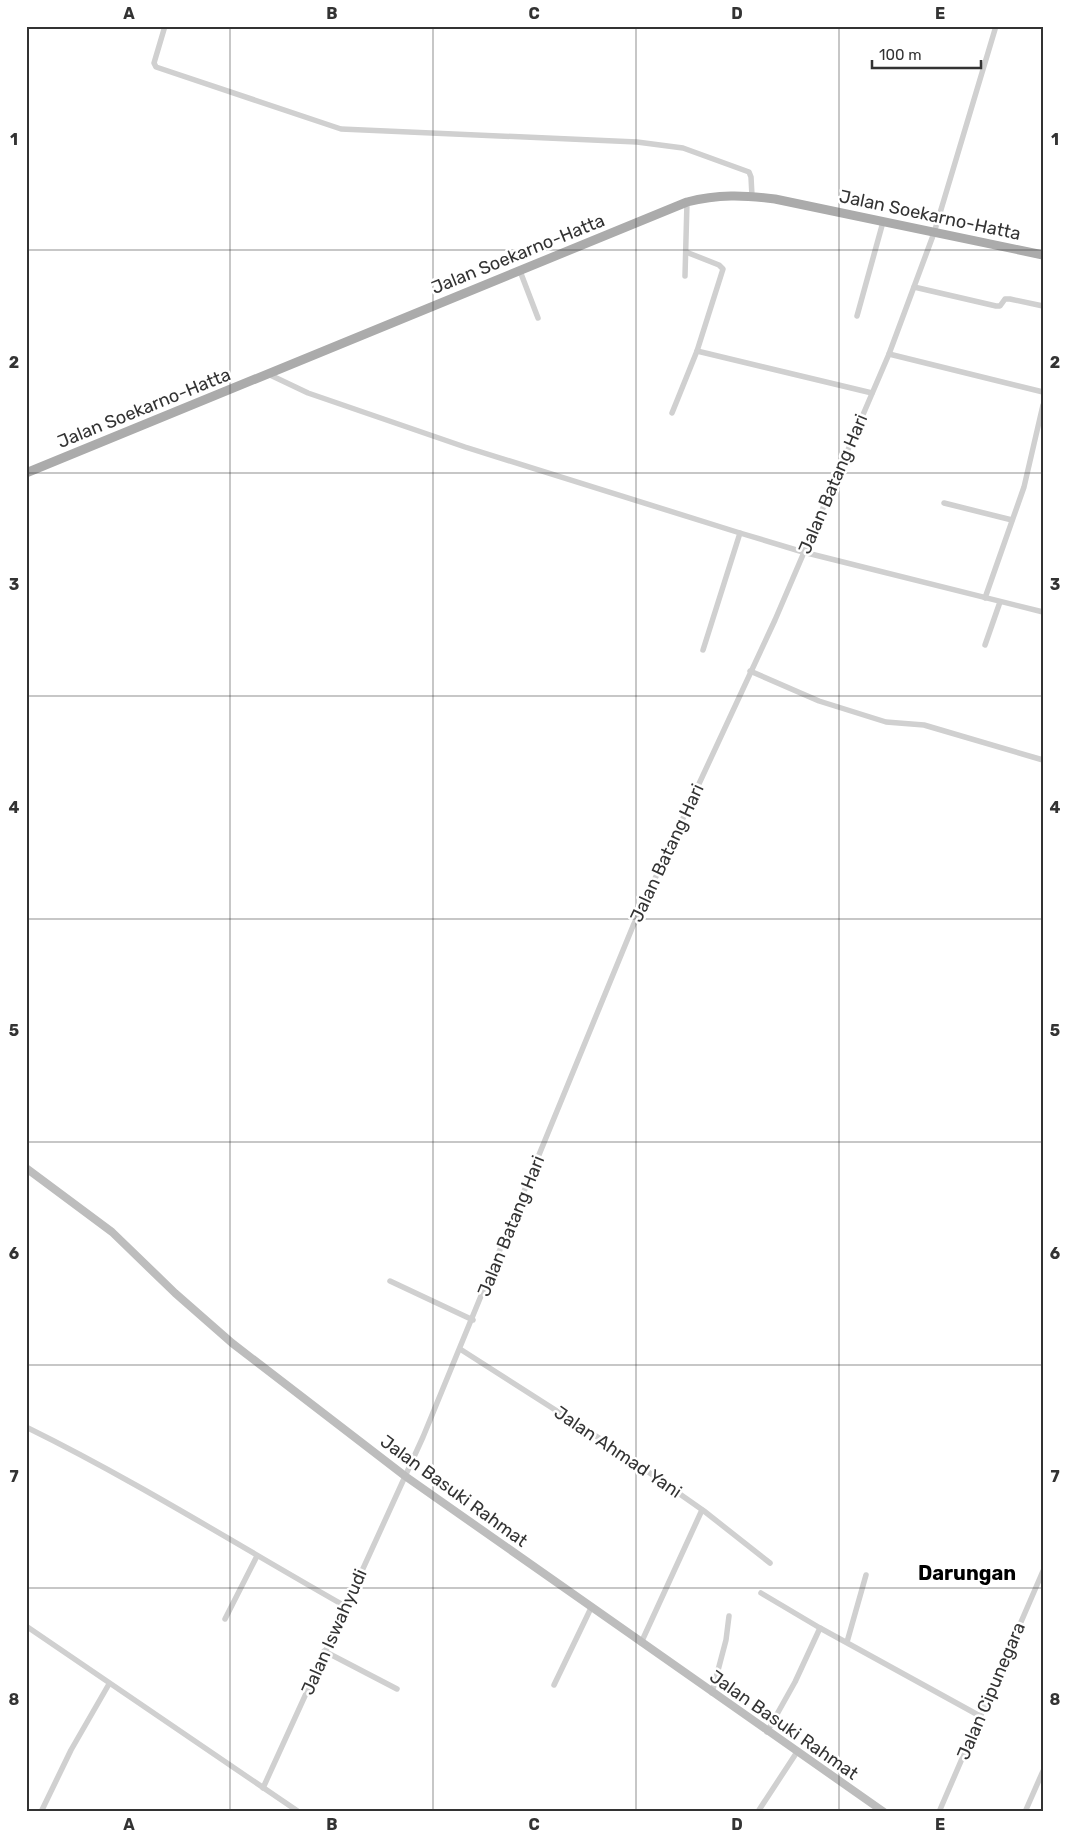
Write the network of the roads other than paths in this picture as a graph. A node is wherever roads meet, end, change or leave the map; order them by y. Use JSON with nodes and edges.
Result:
{"nodes":[{"id":1,"x":165,"y":26,"type":"edge"},
{"id":2,"x":996,"y":26,"type":"edge"},
{"id":3,"x":752,"y":196,"type":"junction"},
{"id":4,"x":687,"y":202,"type":"junction"},
{"id":5,"x":883,"y":222,"type":"junction"},
{"id":6,"x":934,"y":233,"type":"junction"},
{"id":7,"x":686,"y":252,"type":"junction"},
{"id":8,"x":1043,"y":256,"type":"edge"},
{"id":9,"x":520,"y":271,"type":"junction"},
{"id":10,"x":685,"y":276,"type":"dead end"},
{"id":11,"x":914,"y":286,"type":"junction"},
{"id":12,"x":1043,"y":306,"type":"edge"},
{"id":13,"x":857,"y":316,"type":"dead end"},
{"id":14,"x":538,"y":318,"type":"dead end"},
{"id":15,"x":697,"y":351,"type":"junction"},
{"id":16,"x":889,"y":354,"type":"junction"},
{"id":17,"x":268,"y":374,"type":"junction"},
{"id":18,"x":1043,"y":392,"type":"edge"},
{"id":19,"x":872,"y":393,"type":"junction"},
{"id":20,"x":1043,"y":405,"type":"edge"},
{"id":21,"x":672,"y":412,"type":"dead end"},
{"id":22,"x":26,"y":474,"type":"edge"},
{"id":23,"x":944,"y":503,"type":"dead end"},
{"id":24,"x":1012,"y":520,"type":"junction"},
{"id":25,"x":740,"y":533,"type":"junction"},
{"id":26,"x":803,"y":552,"type":"junction"},
{"id":27,"x":985,"y":598,"type":"junction"},
{"id":28,"x":1000,"y":602,"type":"junction"},
{"id":29,"x":1043,"y":612,"type":"edge"},
{"id":30,"x":985,"y":645,"type":"dead end"},
{"id":31,"x":703,"y":650,"type":"dead end"},
{"id":32,"x":750,"y":671,"type":"junction"},
{"id":33,"x":1043,"y":760,"type":"edge"},
{"id":34,"x":26,"y":1168,"type":"edge"},
{"id":35,"x":390,"y":1281,"type":"dead end"},
{"id":36,"x":473,"y":1320,"type":"junction"},
{"id":37,"x":460,"y":1349,"type":"junction"},
{"id":38,"x":26,"y":1427,"type":"edge"},
{"id":39,"x":405,"y":1476,"type":"junction"},
{"id":40,"x":702,"y":1510,"type":"junction"},
{"id":41,"x":257,"y":1556,"type":"junction"},
{"id":42,"x":770,"y":1563,"type":"dead end"},
{"id":43,"x":1043,"y":1571,"type":"edge"},
{"id":44,"x":866,"y":1575,"type":"dead end"},
{"id":45,"x":761,"y":1593,"type":"dead end"},
{"id":46,"x":345,"y":1606,"type":"junction"},
{"id":47,"x":591,"y":1608,"type":"junction"},
{"id":48,"x":729,"y":1616,"type":"dead end"},
{"id":49,"x":225,"y":1619,"type":"dead end"},
{"id":50,"x":26,"y":1626,"type":"edge"},
{"id":51,"x":820,"y":1628,"type":"junction"},
{"id":52,"x":641,"y":1642,"type":"junction"},
{"id":53,"x":847,"y":1642,"type":"junction"},
{"id":54,"x":324,"y":1651,"type":"junction"},
{"id":55,"x":109,"y":1684,"type":"junction"},
{"id":56,"x":554,"y":1685,"type":"dead end"},
{"id":57,"x":397,"y":1689,"type":"dead end"},
{"id":58,"x":712,"y":1693,"type":"junction"},
{"id":59,"x":980,"y":1716,"type":"junction"},
{"id":60,"x":767,"y":1732,"type":"junction"},
{"id":61,"x":797,"y":1752,"type":"junction"},
{"id":62,"x":1043,"y":1771,"type":"edge"},
{"id":63,"x":263,"y":1788,"type":"junction"},
{"id":64,"x":759,"y":1810,"type":"dead end"},
{"id":65,"x":41,"y":1812,"type":"edge"},
{"id":66,"x":299,"y":1812,"type":"edge"},
{"id":67,"x":884,"y":1812,"type":"edge"},
{"id":68,"x":939,"y":1812,"type":"edge"},
{"id":69,"x":1025,"y":1812,"type":"edge"}],
"edges":[{"from":1,"to":3,"type":"street"},
{"from":2,"to":6,"type":"street","name":"Jalan Batang Hari"},
{"from":3,"to":4,"type":"main road","name":"Jalan Soekarno-Hatta"},
{"from":3,"to":5,"type":"main road","name":"Jalan Soekarno-Hatta"},
{"from":4,"to":7,"type":"street"},
{"from":4,"to":9,"type":"main road","name":"Jalan Soekarno-Hatta"},
{"from":5,"to":6,"type":"main road","name":"Jalan Soekarno-Hatta"},
{"from":5,"to":13,"type":"street"},
{"from":6,"to":8,"type":"main road","name":"Jalan Soekarno-Hatta"},
{"from":6,"to":11,"type":"street","name":"Jalan Batang Hari"},
{"from":7,"to":10,"type":"street"},
{"from":7,"to":15,"type":"street"},
{"from":9,"to":14,"type":"street"},
{"from":9,"to":17,"type":"main road","name":"Jalan Soekarno-Hatta"},
{"from":11,"to":12,"type":"street"},
{"from":11,"to":16,"type":"street","name":"Jalan Batang Hari"},
{"from":15,"to":19,"type":"street"},
{"from":15,"to":21,"type":"street"},
{"from":16,"to":18,"type":"street"},
{"from":16,"to":19,"type":"street","name":"Jalan Batang Hari"},
{"from":17,"to":22,"type":"main road","name":"Jalan Soekarno-Hatta"},
{"from":17,"to":25,"type":"street"},
{"from":19,"to":26,"type":"street","name":"Jalan Batang Hari"},
{"from":20,"to":24,"type":"street"},
{"from":23,"to":24,"type":"street"},
{"from":24,"to":27,"type":"street"},
{"from":25,"to":26,"type":"street"},
{"from":25,"to":31,"type":"street"},
{"from":26,"to":27,"type":"street"},
{"from":26,"to":32,"type":"street","name":"Jalan Batang Hari"},
{"from":27,"to":28,"type":"street"},
{"from":28,"to":29,"type":"street"},
{"from":28,"to":30,"type":"street"},
{"from":32,"to":33,"type":"street"},
{"from":32,"to":36,"type":"street","name":"Jalan Batang Hari"},
{"from":34,"to":39,"type":"main road","name":"Jalan Basuki Rahmat"},
{"from":35,"to":36,"type":"street"},
{"from":36,"to":37,"type":"street","name":"Jalan Batang Hari"},
{"from":37,"to":39,"type":"street","name":"Jalan Batang Hari"},
{"from":37,"to":40,"type":"street","name":"Jalan Ahmad Yani"},
{"from":38,"to":41,"type":"street"},
{"from":39,"to":46,"type":"street","name":"Jalan Iswahyudi"},
{"from":39,"to":47,"type":"main road","name":"Jalan Basuki Rahmat"},
{"from":40,"to":42,"type":"street","name":"Jalan Ahmad Yani"},
{"from":40,"to":52,"type":"street"},
{"from":41,"to":46,"type":"street"},
{"from":41,"to":49,"type":"street"},
{"from":43,"to":59,"type":"street","name":"Jalan Cipunegara"},
{"from":44,"to":53,"type":"street"},
{"from":45,"to":51,"type":"street"},
{"from":46,"to":54,"type":"street","name":"Jalan Iswahyudi"},
{"from":47,"to":52,"type":"main road","name":"Jalan Basuki Rahmat"},
{"from":47,"to":56,"type":"street"},
{"from":48,"to":58,"type":"street"},
{"from":50,"to":55,"type":"street"},
{"from":51,"to":53,"type":"street"},
{"from":51,"to":60,"type":"street"},
{"from":52,"to":58,"type":"main road","name":"Jalan Basuki Rahmat"},
{"from":53,"to":59,"type":"street"},
{"from":54,"to":57,"type":"street"},
{"from":54,"to":63,"type":"street","name":"Jalan Iswahyudi"},
{"from":55,"to":63,"type":"street"},
{"from":55,"to":65,"type":"street"},
{"from":58,"to":60,"type":"main road","name":"Jalan Basuki Rahmat"},
{"from":59,"to":68,"type":"street","name":"Jalan Cipunegara"},
{"from":60,"to":61,"type":"main road","name":"Jalan Basuki Rahmat"},
{"from":61,"to":64,"type":"street"},
{"from":61,"to":67,"type":"main road","name":"Jalan Basuki Rahmat"},
{"from":62,"to":69,"type":"street"},
{"from":63,"to":66,"type":"street"}]}
